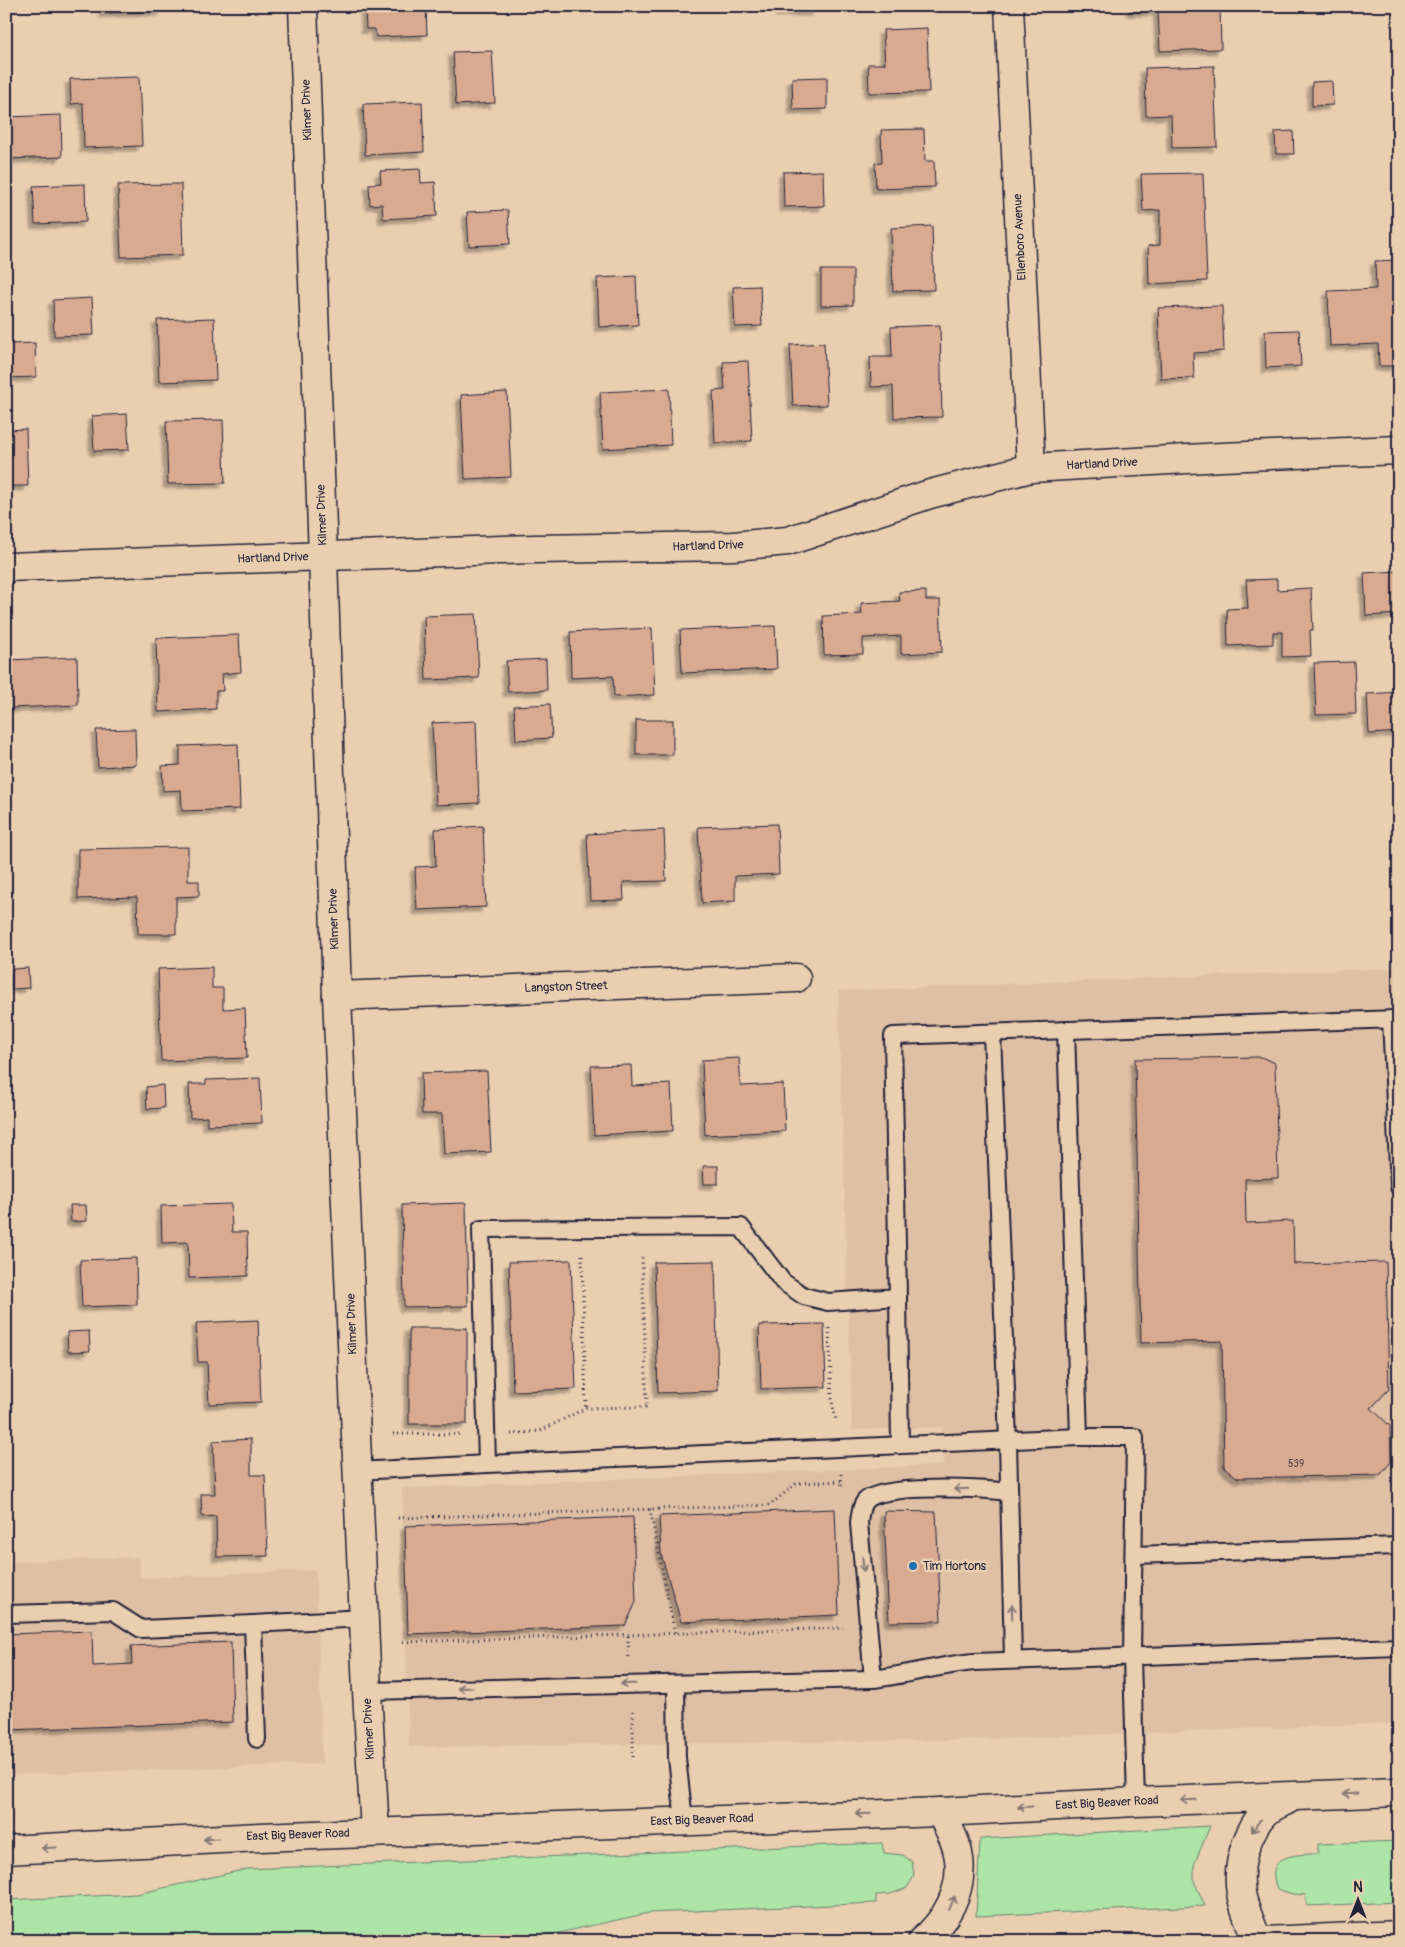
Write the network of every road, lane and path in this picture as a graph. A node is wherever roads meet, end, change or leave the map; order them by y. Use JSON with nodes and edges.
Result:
{"nodes":[{"id":1,"x":303,"y":6,"type":"edge"},
{"id":2,"x":1009,"y":6,"type":"edge"},
{"id":3,"x":1399,"y":450,"type":"edge"},
{"id":4,"x":1031,"y":468,"type":"junction"},
{"id":5,"x":323,"y":556,"type":"junction"},
{"id":6,"x":6,"y":568,"type":"edge"},
{"id":7,"x":796,"y":978,"type":"dead end"},
{"id":8,"x":336,"y":996,"type":"junction"},
{"id":9,"x":1395,"y":1019,"type":"edge"},
{"id":10,"x":1066,"y":1030,"type":"junction"},
{"id":11,"x":992,"y":1033,"type":"junction"},
{"id":12,"x":1399,"y":1188,"type":"edge"},
{"id":13,"x":582,"y":1246,"type":"dead end"},
{"id":14,"x":642,"y":1254,"type":"dead end"},
{"id":15,"x":898,"y":1297,"type":"junction"},
{"id":16,"x":829,"y":1324,"type":"dead end"},
{"id":17,"x":586,"y":1408,"type":"junction"},
{"id":18,"x":837,"y":1424,"type":"dead end"},
{"id":19,"x":392,"y":1434,"type":"dead end"},
{"id":20,"x":467,"y":1434,"type":"dead end"},
{"id":21,"x":508,"y":1434,"type":"dead end"},
{"id":22,"x":1079,"y":1437,"type":"junction"},
{"id":23,"x":1008,"y":1441,"type":"junction"},
{"id":24,"x":900,"y":1445,"type":"junction"},
{"id":25,"x":487,"y":1464,"type":"junction"},
{"id":26,"x":841,"y":1468,"type":"dead end"},
{"id":27,"x":358,"y":1471,"type":"junction"},
{"id":28,"x":842,"y":1481,"type":"junction"},
{"id":29,"x":842,"y":1491,"type":"dead end"},
{"id":30,"x":1009,"y":1492,"type":"junction"},
{"id":31,"x":650,"y":1510,"type":"junction"},
{"id":32,"x":398,"y":1518,"type":"dead end"},
{"id":33,"x":1399,"y":1546,"type":"edge"},
{"id":34,"x":1134,"y":1555,"type":"junction"},
{"id":35,"x":6,"y":1614,"type":"edge"},
{"id":36,"x":364,"y":1618,"type":"junction"},
{"id":37,"x":253,"y":1624,"type":"junction"},
{"id":38,"x":846,"y":1628,"type":"dead end"},
{"id":39,"x":675,"y":1634,"type":"junction"},
{"id":40,"x":628,"y":1636,"type":"junction"},
{"id":41,"x":403,"y":1642,"type":"dead end"},
{"id":42,"x":1399,"y":1647,"type":"edge"},
{"id":43,"x":1132,"y":1657,"type":"junction"},
{"id":44,"x":1013,"y":1660,"type":"junction"},
{"id":45,"x":629,"y":1669,"type":"dead end"},
{"id":46,"x":873,"y":1679,"type":"junction"},
{"id":47,"x":676,"y":1684,"type":"junction"},
{"id":48,"x":367,"y":1691,"type":"junction"},
{"id":49,"x":633,"y":1711,"type":"dead end"},
{"id":50,"x":257,"y":1738,"type":"dead end"},
{"id":51,"x":633,"y":1759,"type":"dead end"},
{"id":52,"x":1399,"y":1792,"type":"edge"},
{"id":53,"x":1294,"y":1796,"type":"junction"},
{"id":54,"x":1136,"y":1802,"type":"junction"},
{"id":55,"x":940,"y":1812,"type":"junction"},
{"id":56,"x":684,"y":1820,"type":"junction"},
{"id":57,"x":376,"y":1832,"type":"junction"},
{"id":58,"x":6,"y":1850,"type":"edge"},
{"id":59,"x":1399,"y":1936,"type":"edge"},
{"id":60,"x":1334,"y":1939,"type":"edge"},
{"id":61,"x":922,"y":1941,"type":"edge"},
{"id":62,"x":1258,"y":1941,"type":"edge"},
{"id":63,"x":1263,"y":1941,"type":"edge"}],
"edges":[{"from":1,"to":5,"type":"street","name":"Kilmer Drive"},
{"from":2,"to":4,"type":"street","name":"Ellenboro Avenue"},
{"from":3,"to":4,"type":"street","name":"Hartland Drive"},
{"from":4,"to":5,"type":"street","name":"Hartland Drive"},
{"from":5,"to":6,"type":"street","name":"Hartland Drive"},
{"from":5,"to":8,"type":"street","name":"Kilmer Drive"},
{"from":7,"to":8,"type":"street","name":"Langston Street"},
{"from":8,"to":27,"type":"street","name":"Kilmer Drive"},
{"from":9,"to":10,"type":"lane"},
{"from":9,"to":12,"type":"lane"},
{"from":10,"to":11,"type":"lane"},
{"from":10,"to":22,"type":"lane"},
{"from":11,"to":15,"type":"lane"},
{"from":11,"to":23,"type":"lane"},
{"from":13,"to":17,"type":"path"},
{"from":14,"to":17,"type":"path"},
{"from":15,"to":24,"type":"lane"},
{"from":15,"to":25,"type":"lane"},
{"from":16,"to":18,"type":"path"},
{"from":17,"to":21,"type":"path"},
{"from":19,"to":20,"type":"path"},
{"from":22,"to":23,"type":"lane"},
{"from":22,"to":34,"type":"lane"},
{"from":23,"to":24,"type":"lane"},
{"from":23,"to":30,"type":"lane"},
{"from":24,"to":25,"type":"lane"},
{"from":25,"to":27,"type":"lane"},
{"from":26,"to":28,"type":"path"},
{"from":27,"to":36,"type":"street","name":"Kilmer Drive"},
{"from":28,"to":29,"type":"path"},
{"from":28,"to":31,"type":"path"},
{"from":44,"to":30,"type":"lane","one_way":true},
{"from":30,"to":46,"type":"lane","one_way":true},
{"from":31,"to":32,"type":"path"},
{"from":31,"to":39,"type":"path"},
{"from":33,"to":34,"type":"lane"},
{"from":34,"to":43,"type":"lane"},
{"from":35,"to":37,"type":"lane"},
{"from":36,"to":37,"type":"lane"},
{"from":36,"to":48,"type":"street","name":"Kilmer Drive"},
{"from":37,"to":50,"type":"lane"},
{"from":38,"to":39,"type":"path"},
{"from":39,"to":40,"type":"path"},
{"from":40,"to":41,"type":"path"},
{"from":40,"to":45,"type":"path"},
{"from":42,"to":43,"type":"lane"},
{"from":43,"to":44,"type":"lane"},
{"from":43,"to":54,"type":"lane"},
{"from":44,"to":46,"type":"lane"},
{"from":46,"to":47,"type":"lane"},
{"from":47,"to":48,"type":"lane","one_way":true},
{"from":47,"to":56,"type":"lane"},
{"from":48,"to":57,"type":"street","name":"Kilmer Drive"},
{"from":49,"to":51,"type":"path"},
{"from":52,"to":53,"type":"street","name":"East Big Beaver Road","one_way":true},
{"from":53,"to":54,"type":"street","name":"East Big Beaver Road","one_way":true},
{"from":53,"to":62,"type":"street","one_way":true},
{"from":54,"to":55,"type":"street","name":"East Big Beaver Road","one_way":true},
{"from":55,"to":56,"type":"street","name":"East Big Beaver Road","one_way":true},
{"from":61,"to":55,"type":"street","one_way":true},
{"from":56,"to":57,"type":"street","name":"East Big Beaver Road"},
{"from":57,"to":58,"type":"street","name":"East Big Beaver Road","one_way":true},
{"from":59,"to":60,"type":"street"},
{"from":60,"to":63,"type":"street"}]}
